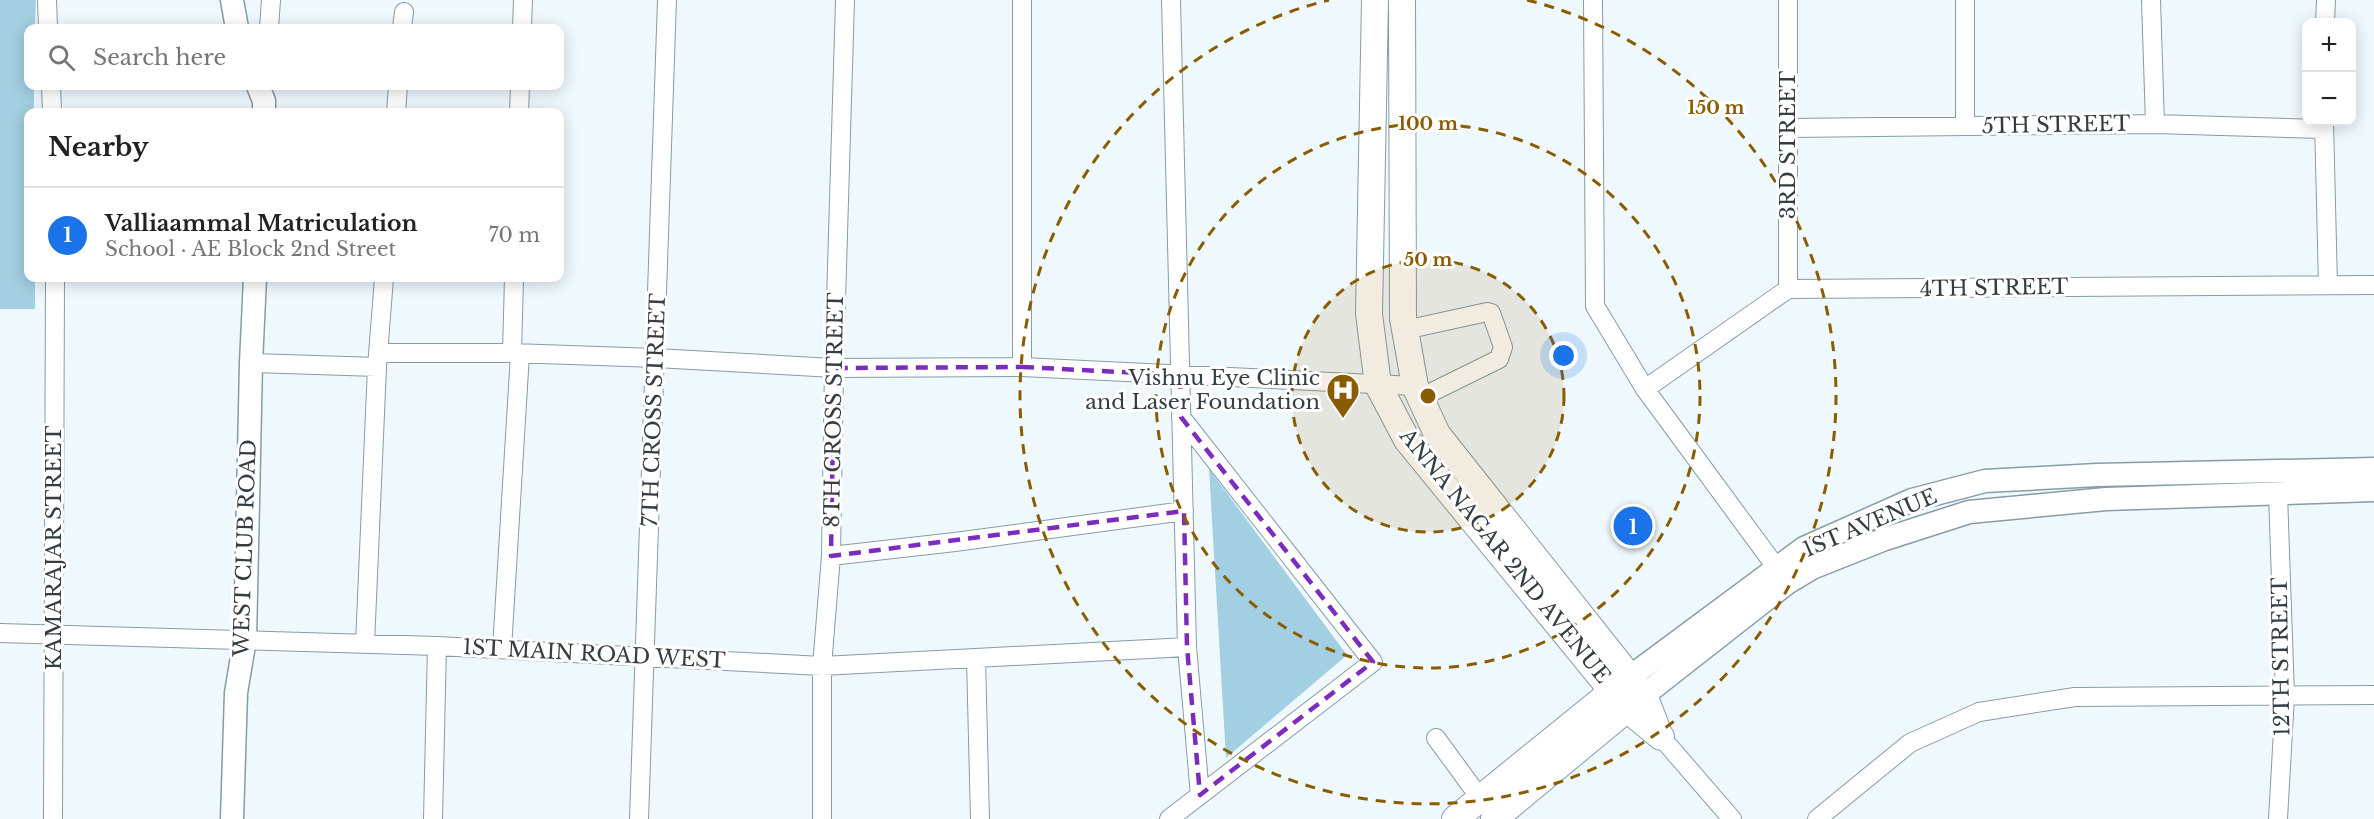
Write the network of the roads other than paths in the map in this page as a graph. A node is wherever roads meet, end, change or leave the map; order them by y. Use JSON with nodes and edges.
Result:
{"nodes":[{"id":1,"x":47,"y":0,"type":"edge"},
{"id":2,"x":232,"y":0,"type":"edge"},
{"id":3,"x":271,"y":0,"type":"edge"},
{"id":4,"x":523,"y":0,"type":"edge"},
{"id":5,"x":667,"y":0,"type":"edge"},
{"id":6,"x":845,"y":0,"type":"edge"},
{"id":7,"x":1022,"y":0,"type":"edge"},
{"id":8,"x":1171,"y":0,"type":"edge"},
{"id":9,"x":1375,"y":0,"type":"edge"},
{"id":10,"x":1402,"y":0,"type":"edge"},
{"id":11,"x":1593,"y":0,"type":"edge"},
{"id":12,"x":1788,"y":0,"type":"edge"},
{"id":13,"x":1965,"y":0,"type":"edge"},
{"id":14,"x":2151,"y":0,"type":"edge"},
{"id":15,"x":2326,"y":0,"type":"edge"},
{"id":16,"x":2325,"y":18,"type":"edge"},
{"id":17,"x":48,"y":24,"type":"edge"},
{"id":18,"x":236,"y":24,"type":"edge"},
{"id":19,"x":269,"y":24,"type":"edge"},
{"id":20,"x":522,"y":24,"type":"edge"},
{"id":21,"x":51,"y":90,"type":"edge"},
{"id":22,"x":398,"y":90,"type":"edge"},
{"id":23,"x":520,"y":90,"type":"edge"},
{"id":24,"x":52,"y":108,"type":"edge"},
{"id":25,"x":396,"y":108,"type":"edge"},
{"id":26,"x":519,"y":108,"type":"edge"},
{"id":27,"x":2155,"y":124,"type":"junction"},
{"id":28,"x":2302,"y":125,"type":"edge"},
{"id":29,"x":1965,"y":126,"type":"junction"},
{"id":30,"x":2323,"y":126,"type":"edge"},
{"id":31,"x":1788,"y":128,"type":"junction"},
{"id":32,"x":55,"y":282,"type":"edge"},
{"id":33,"x":255,"y":282,"type":"edge"},
{"id":34,"x":384,"y":282,"type":"edge"},
{"id":35,"x":514,"y":282,"type":"edge"},
{"id":36,"x":2328,"y":285,"type":"junction"},
{"id":37,"x":2374,"y":285,"type":"edge"},
{"id":38,"x":1788,"y":290,"type":"junction"},
{"id":39,"x":1405,"y":330,"type":"junction"},
{"id":40,"x":516,"y":353,"type":"junction"},
{"id":41,"x":656,"y":358,"type":"junction"},
{"id":42,"x":378,"y":360,"type":"junction"},
{"id":43,"x":251,"y":363,"type":"junction"},
{"id":44,"x":1023,"y":366,"type":"junction"},
{"id":45,"x":834,"y":368,"type":"junction"},
{"id":46,"x":1180,"y":375,"type":"junction"},
{"id":47,"x":1378,"y":385,"type":"junction"},
{"id":48,"x":1645,"y":389,"type":"junction"},
{"id":49,"x":1418,"y":392,"type":"junction"},
{"id":50,"x":1181,"y":417,"type":"junction"},
{"id":51,"x":2374,"y":469,"type":"edge"},
{"id":52,"x":2374,"y":490,"type":"edge"},
{"id":53,"x":2278,"y":494,"type":"junction"},
{"id":54,"x":1184,"y":511,"type":"junction"},
{"id":55,"x":831,"y":556,"type":"junction"},
{"id":56,"x":1781,"y":575,"type":"junction"},
{"id":57,"x":0,"y":633,"type":"edge"},
{"id":58,"x":53,"y":633,"type":"junction"},
{"id":59,"x":245,"y":639,"type":"junction"},
{"id":60,"x":365,"y":644,"type":"junction"},
{"id":61,"x":437,"y":646,"type":"junction"},
{"id":62,"x":1187,"y":647,"type":"junction"},
{"id":63,"x":502,"y":649,"type":"junction"},
{"id":64,"x":645,"y":656,"type":"junction"},
{"id":65,"x":976,"y":659,"type":"junction"},
{"id":66,"x":822,"y":666,"type":"junction"},
{"id":67,"x":1628,"y":693,"type":"junction"},
{"id":68,"x":2374,"y":695,"type":"edge"},
{"id":69,"x":2285,"y":696,"type":"junction"},
{"id":70,"x":1660,"y":737,"type":"joint"},
{"id":71,"x":1436,"y":738,"type":"dead end"},
{"id":72,"x":1200,"y":795,"type":"junction"},
{"id":73,"x":1487,"y":809,"type":"edge"},
{"id":74,"x":53,"y":819,"type":"edge"},
{"id":75,"x":232,"y":819,"type":"edge"},
{"id":76,"x":433,"y":819,"type":"edge"},
{"id":77,"x":639,"y":819,"type":"edge"},
{"id":78,"x":822,"y":819,"type":"edge"},
{"id":79,"x":980,"y":819,"type":"edge"},
{"id":80,"x":1169,"y":819,"type":"edge"},
{"id":81,"x":1455,"y":819,"type":"edge"},
{"id":82,"x":1732,"y":819,"type":"edge"},
{"id":83,"x":1817,"y":819,"type":"edge"},
{"id":84,"x":2278,"y":819,"type":"edge"}],
"edges":[{"from":1,"to":17,"type":"street"},
{"from":2,"to":18,"type":"street"},
{"from":3,"to":19,"type":"street"},
{"from":4,"to":20,"type":"street"},
{"from":5,"to":41,"type":"street","name":"7TH CROSS STREET"},
{"from":6,"to":45,"type":"street","name":"8TH CROSS STREET"},
{"from":7,"to":44,"type":"street"},
{"from":8,"to":46,"type":"street"},
{"from":9,"to":47,"type":"main road","name":"ANNA NAGAR 2ND AVENUE"},
{"from":10,"to":39,"type":"main road","name":"ANNA NAGAR 2ND AVENUE"},
{"from":11,"to":48,"type":"street"},
{"from":12,"to":31,"type":"street","name":"3RD STREET"},
{"from":13,"to":29,"type":"street"},
{"from":14,"to":27,"type":"street"},
{"from":15,"to":16,"type":"street"},
{"from":21,"to":24,"type":"street"},
{"from":22,"to":25,"type":"street"},
{"from":23,"to":26,"type":"street"},
{"from":27,"to":28,"type":"street","name":"5TH STREET"},
{"from":27,"to":29,"type":"street","name":"5TH STREET"},
{"from":29,"to":31,"type":"street","name":"5TH STREET"},
{"from":30,"to":36,"type":"street"},
{"from":31,"to":38,"type":"street","name":"3RD STREET"},
{"from":32,"to":58,"type":"street","name":"KAMARAJAR STREET"},
{"from":33,"to":43,"type":"street","name":"WEST CLUB ROAD"},
{"from":34,"to":42,"type":"street"},
{"from":35,"to":40,"type":"street"},
{"from":36,"to":37,"type":"street","name":"4TH STREET"},
{"from":36,"to":38,"type":"street","name":"4TH STREET"},
{"from":38,"to":48,"type":"street"},
{"from":39,"to":49,"type":"main road","name":"ANNA NAGAR 2ND AVENUE"},
{"from":39,"to":49,"type":"street"},
{"from":40,"to":41,"type":"street"},
{"from":40,"to":42,"type":"street"},
{"from":40,"to":63,"type":"street"},
{"from":41,"to":45,"type":"street"},
{"from":41,"to":64,"type":"street","name":"7TH CROSS STREET"},
{"from":42,"to":43,"type":"street"},
{"from":42,"to":60,"type":"street"},
{"from":43,"to":59,"type":"street","name":"WEST CLUB ROAD"},
{"from":44,"to":45,"type":"street"},
{"from":44,"to":46,"type":"street"},
{"from":45,"to":55,"type":"street","name":"8TH CROSS STREET"},
{"from":46,"to":47,"type":"street"},
{"from":46,"to":50,"type":"street"},
{"from":47,"to":49,"type":"street"},
{"from":47,"to":67,"type":"main road","name":"ANNA NAGAR 2ND AVENUE"},
{"from":48,"to":56,"type":"street"},
{"from":49,"to":67,"type":"main road","name":"ANNA NAGAR 2ND AVENUE"},
{"from":50,"to":54,"type":"street"},
{"from":50,"to":72,"type":"street"},
{"from":51,"to":56,"type":"street","name":"1ST AVENUE"},
{"from":52,"to":53,"type":"street","name":"1ST AVENUE"},
{"from":53,"to":56,"type":"street","name":"1ST AVENUE"},
{"from":53,"to":69,"type":"street","name":"12TH STREET"},
{"from":54,"to":55,"type":"street"},
{"from":54,"to":62,"type":"street"},
{"from":55,"to":66,"type":"street","name":"8TH CROSS STREET"},
{"from":56,"to":67,"type":"street","name":"1ST AVENUE"},
{"from":57,"to":58,"type":"street","name":"1ST MAIN ROAD WEST"},
{"from":58,"to":59,"type":"street","name":"1ST MAIN ROAD WEST"},
{"from":58,"to":74,"type":"street","name":"KAMARAJAR STREET"},
{"from":59,"to":60,"type":"street","name":"1ST MAIN ROAD WEST"},
{"from":59,"to":75,"type":"street","name":"WEST CLUB ROAD"},
{"from":60,"to":61,"type":"street","name":"1ST MAIN ROAD WEST"},
{"from":61,"to":63,"type":"street","name":"1ST MAIN ROAD WEST"},
{"from":61,"to":76,"type":"street"},
{"from":62,"to":65,"type":"street","name":"1ST MAIN ROAD WEST"},
{"from":62,"to":72,"type":"street"},
{"from":63,"to":64,"type":"street","name":"1ST MAIN ROAD WEST"},
{"from":64,"to":66,"type":"street","name":"1ST MAIN ROAD WEST"},
{"from":64,"to":77,"type":"street","name":"7TH CROSS STREET"},
{"from":65,"to":66,"type":"street","name":"1ST MAIN ROAD WEST"},
{"from":65,"to":79,"type":"street"},
{"from":66,"to":78,"type":"street","name":"8TH CROSS STREET"},
{"from":67,"to":70,"type":"main road","name":"ANNA NAGAR 2ND AVENUE"},
{"from":67,"to":73,"type":"main road","name":"1ST AVENUE"},
{"from":68,"to":69,"type":"street"},
{"from":69,"to":83,"type":"street"},
{"from":69,"to":84,"type":"street","name":"12TH STREET"},
{"from":70,"to":82,"type":"street"},
{"from":71,"to":73,"type":"street"},
{"from":72,"to":80,"type":"street"},
{"from":73,"to":81,"type":"main road","name":"1ST AVENUE"}]}
